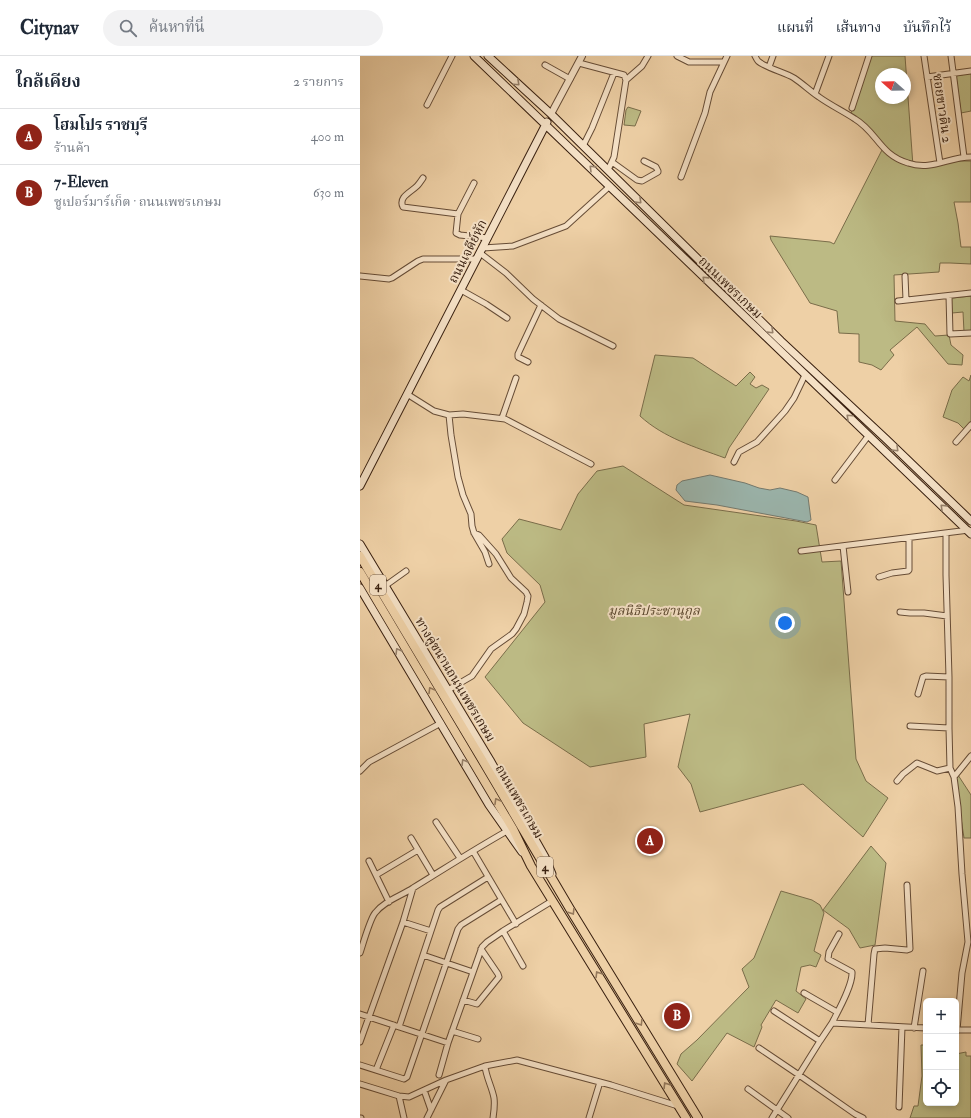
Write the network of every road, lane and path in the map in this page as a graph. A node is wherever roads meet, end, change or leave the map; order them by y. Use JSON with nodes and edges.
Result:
{"nodes":[{"id":1,"x":452,"y":56,"type":"edge"},
{"id":2,"x":474,"y":56,"type":"edge"},
{"id":3,"x":488,"y":56,"type":"edge"},
{"id":4,"x":582,"y":56,"type":"edge"},
{"id":5,"x":648,"y":56,"type":"edge"},
{"id":6,"x":677,"y":56,"type":"edge"},
{"id":7,"x":727,"y":56,"type":"edge"},
{"id":8,"x":755,"y":56,"type":"edge"},
{"id":9,"x":772,"y":56,"type":"edge"},
{"id":10,"x":829,"y":56,"type":"edge"},
{"id":11,"x":870,"y":56,"type":"edge"},
{"id":12,"x":924,"y":56,"type":"edge"},
{"id":13,"x":951,"y":56,"type":"edge"},
{"id":14,"x":723,"y":62,"type":"junction"},
{"id":15,"x":579,"y":63,"type":"junction"},
{"id":16,"x":545,"y":66,"type":"dead end"},
{"id":17,"x":769,"y":67,"type":"junction"},
{"id":18,"x":971,"y":72,"type":"edge"},
{"id":19,"x":614,"y":73,"type":"junction"},
{"id":20,"x":954,"y":74,"type":"junction"},
{"id":21,"x":927,"y":77,"type":"junction"},
{"id":22,"x":570,"y":79,"type":"junction"},
{"id":23,"x":626,"y":80,"type":"junction"},
{"id":24,"x":816,"y":94,"type":"junction"},
{"id":25,"x":427,"y":105,"type":"dead end"},
{"id":26,"x":852,"y":108,"type":"dead end"},
{"id":27,"x":551,"y":114,"type":"junction"},
{"id":28,"x":546,"y":124,"type":"junction"},
{"id":29,"x":583,"y":146,"type":"junction"},
{"id":30,"x":964,"y":157,"type":"junction"},
{"id":31,"x":971,"y":157,"type":"edge"},
{"id":32,"x":644,"y":161,"type":"dead end"},
{"id":33,"x":612,"y":162,"type":"junction"},
{"id":34,"x":940,"y":163,"type":"junction"},
{"id":35,"x":608,"y":170,"type":"junction"},
{"id":36,"x":681,"y":177,"type":"dead end"},
{"id":37,"x":422,"y":178,"type":"dead end"},
{"id":38,"x":474,"y":183,"type":"dead end"},
{"id":39,"x":610,"y":186,"type":"junction"},
{"id":40,"x":458,"y":214,"type":"junction"},
{"id":41,"x":488,"y":238,"type":"junction"},
{"id":42,"x":480,"y":253,"type":"junction"},
{"id":43,"x":360,"y":276,"type":"edge"},
{"id":44,"x":905,"y":276,"type":"dead end"},
{"id":45,"x":461,"y":290,"type":"junction"},
{"id":46,"x":971,"y":293,"type":"edge"},
{"id":47,"x":948,"y":296,"type":"junction"},
{"id":48,"x":906,"y":300,"type":"junction"},
{"id":49,"x":898,"y":301,"type":"dead end"},
{"id":50,"x":541,"y":305,"type":"junction"},
{"id":51,"x":507,"y":318,"type":"dead end"},
{"id":52,"x":971,"y":333,"type":"edge"},
{"id":53,"x":786,"y":345,"type":"junction"},
{"id":54,"x":613,"y":346,"type":"dead end"},
{"id":55,"x":780,"y":351,"type":"junction"},
{"id":56,"x":528,"y":362,"type":"dead end"},
{"id":57,"x":805,"y":375,"type":"junction"},
{"id":58,"x":516,"y":378,"type":"dead end"},
{"id":59,"x":407,"y":394,"type":"junction"},
{"id":60,"x":449,"y":415,"type":"junction"},
{"id":61,"x":502,"y":418,"type":"junction"},
{"id":62,"x":971,"y":424,"type":"edge"},
{"id":63,"x":869,"y":435,"type":"junction"},
{"id":64,"x":956,"y":442,"type":"dead end"},
{"id":65,"x":374,"y":458,"type":"junction"},
{"id":66,"x":734,"y":462,"type":"dead end"},
{"id":67,"x":591,"y":464,"type":"dead end"},
{"id":68,"x":360,"y":480,"type":"edge"},
{"id":69,"x":835,"y":480,"type":"dead end"},
{"id":70,"x":360,"y":486,"type":"edge"},
{"id":71,"x":971,"y":521,"type":"edge"},
{"id":72,"x":970,"y":532,"type":"edge"},
{"id":73,"x":474,"y":533,"type":"junction"},
{"id":74,"x":946,"y":533,"type":"junction"},
{"id":75,"x":909,"y":538,"type":"junction"},
{"id":76,"x":360,"y":544,"type":"edge"},
{"id":77,"x":843,"y":546,"type":"junction"},
{"id":78,"x":801,"y":551,"type":"dead end"},
{"id":79,"x":360,"y":556,"type":"edge"},
{"id":80,"x":489,"y":564,"type":"dead end"},
{"id":81,"x":406,"y":571,"type":"dead end"},
{"id":82,"x":360,"y":572,"type":"edge"},
{"id":83,"x":879,"y":577,"type":"dead end"},
{"id":84,"x":385,"y":586,"type":"junction"},
{"id":85,"x":360,"y":588,"type":"edge"},
{"id":86,"x":848,"y":592,"type":"dead end"},
{"id":87,"x":900,"y":612,"type":"dead end"},
{"id":88,"x":391,"y":615,"type":"junction"},
{"id":89,"x":947,"y":616,"type":"junction"},
{"id":90,"x":949,"y":677,"type":"junction"},
{"id":91,"x":448,"y":690,"type":"junction"},
{"id":92,"x":918,"y":694,"type":"dead end"},
{"id":93,"x":441,"y":723,"type":"junction"},
{"id":94,"x":910,"y":726,"type":"dead end"},
{"id":95,"x":949,"y":728,"type":"junction"},
{"id":96,"x":971,"y":756,"type":"edge"},
{"id":97,"x":950,"y":768,"type":"junction"},
{"id":98,"x":360,"y":771,"type":"edge"},
{"id":99,"x":954,"y":777,"type":"junction"},
{"id":100,"x":897,"y":781,"type":"dead end"},
{"id":101,"x":436,"y":822,"type":"dead end"},
{"id":102,"x":507,"y":831,"type":"junction"},
{"id":103,"x":411,"y":838,"type":"dead end"},
{"id":104,"x":418,"y":850,"type":"junction"},
{"id":105,"x":473,"y":851,"type":"junction"},
{"id":106,"x":460,"y":858,"type":"junction"},
{"id":107,"x":369,"y":861,"type":"dead end"},
{"id":108,"x":531,"y":866,"type":"junction"},
{"id":109,"x":376,"y":875,"type":"junction"},
{"id":110,"x":433,"y":875,"type":"junction"},
{"id":111,"x":488,"y":877,"type":"junction"},
{"id":112,"x":907,"y":885,"type":"dead end"},
{"id":113,"x":413,"y":888,"type":"junction"},
{"id":114,"x":560,"y":892,"type":"junction"},
{"id":115,"x":501,"y":900,"type":"junction"},
{"id":116,"x":552,"y":901,"type":"junction"},
{"id":117,"x":389,"y":902,"type":"junction"},
{"id":118,"x":403,"y":922,"type":"junction"},
{"id":119,"x":516,"y":924,"type":"junction"},
{"id":120,"x":431,"y":931,"type":"junction"},
{"id":121,"x":503,"y":931,"type":"junction"},
{"id":122,"x":839,"y":934,"type":"dead end"},
{"id":123,"x":969,"y":942,"type":"edge"},
{"id":124,"x":481,"y":949,"type":"junction"},
{"id":125,"x":360,"y":953,"type":"edge"},
{"id":126,"x":423,"y":955,"type":"junction"},
{"id":127,"x":446,"y":963,"type":"junction"},
{"id":128,"x":523,"y":966,"type":"dead end"},
{"id":129,"x":923,"y":971,"type":"dead end"},
{"id":130,"x":473,"y":972,"type":"junction"},
{"id":131,"x":804,"y":993,"type":"dead end"},
{"id":132,"x":463,"y":1000,"type":"junction"},
{"id":133,"x":959,"y":1007,"type":"edge"},
{"id":134,"x":774,"y":1011,"type":"dead end"},
{"id":135,"x":837,"y":1012,"type":"junction"},
{"id":136,"x":360,"y":1014,"type":"edge"},
{"id":137,"x":369,"y":1017,"type":"junction"},
{"id":138,"x":832,"y":1023,"type":"junction"},
{"id":139,"x":868,"y":1025,"type":"junction"},
{"id":140,"x":396,"y":1026,"type":"junction"},
{"id":141,"x":902,"y":1027,"type":"junction"},
{"id":142,"x":914,"y":1028,"type":"junction"},
{"id":143,"x":923,"y":1028,"type":"edge"},
{"id":144,"x":959,"y":1030,"type":"edge"},
{"id":145,"x":971,"y":1030,"type":"edge"},
{"id":146,"x":452,"y":1031,"type":"junction"},
{"id":147,"x":422,"y":1034,"type":"junction"},
{"id":148,"x":478,"y":1039,"type":"dead end"},
{"id":149,"x":820,"y":1041,"type":"junction"},
{"id":150,"x":360,"y":1042,"type":"edge"},
{"id":151,"x":448,"y":1043,"type":"junction"},
{"id":152,"x":759,"y":1048,"type":"dead end"},
{"id":153,"x":360,"y":1065,"type":"edge"},
{"id":154,"x":486,"y":1066,"type":"junction"},
{"id":155,"x":376,"y":1070,"type":"junction"},
{"id":156,"x":439,"y":1075,"type":"dead end"},
{"id":157,"x":799,"y":1075,"type":"junction"},
{"id":158,"x":446,"y":1080,"type":"junction"},
{"id":159,"x":600,"y":1082,"type":"junction"},
{"id":160,"x":360,"y":1084,"type":"edge"},
{"id":161,"x":748,"y":1089,"type":"dead end"},
{"id":162,"x":424,"y":1090,"type":"junction"},
{"id":163,"x":399,"y":1096,"type":"junction"},
{"id":164,"x":679,"y":1107,"type":"junction"},
{"id":165,"x":899,"y":1107,"type":"dead end"},
{"id":166,"x":431,"y":1110,"type":"junction"},
{"id":167,"x":777,"y":1110,"type":"junction"},
{"id":168,"x":853,"y":1116,"type":"edge"},
{"id":169,"x":404,"y":1118,"type":"edge"},
{"id":170,"x":427,"y":1118,"type":"edge"},
{"id":171,"x":493,"y":1118,"type":"edge"},
{"id":172,"x":589,"y":1118,"type":"edge"},
{"id":173,"x":686,"y":1118,"type":"edge"},
{"id":174,"x":698,"y":1118,"type":"edge"},
{"id":175,"x":772,"y":1118,"type":"edge"},
{"id":176,"x":788,"y":1118,"type":"edge"},
{"id":177,"x":863,"y":1118,"type":"edge"}],
"edges":[{"from":1,"to":25,"type":"street"},
{"from":2,"to":28,"type":"main road","name":"ถนนเพชรเกษม"},
{"from":3,"to":27,"type":"main road","name":"ถนนเพชรเกษม","one_way":true},
{"from":4,"to":15,"type":"street","name":"ถนนเจดีย์หัก"},
{"from":5,"to":23,"type":"street"},
{"from":6,"to":14,"type":"street"},
{"from":7,"to":14,"type":"street"},
{"from":8,"to":17,"type":"street"},
{"from":9,"to":17,"type":"street"},
{"from":10,"to":24,"type":"street"},
{"from":11,"to":26,"type":"street"},
{"from":12,"to":21,"type":"street","name":"ซอยขาวดิน 2"},
{"from":13,"to":20,"type":"street"},
{"from":14,"to":36,"type":"street"},
{"from":15,"to":19,"type":"street"},
{"from":15,"to":22,"type":"street","name":"ถนนเจดีย์หัก"},
{"from":16,"to":22,"type":"street"},
{"from":17,"to":24,"type":"street"},
{"from":18,"to":20,"type":"street"},
{"from":19,"to":23,"type":"street"},
{"from":19,"to":29,"type":"street"},
{"from":20,"to":21,"type":"street"},
{"from":20,"to":30,"type":"street"},
{"from":21,"to":34,"type":"street","name":"ซอยขาวดิน 2"},
{"from":22,"to":27,"type":"street","name":"ถนนเจดีย์หัก"},
{"from":23,"to":33,"type":"street"},
{"from":24,"to":34,"type":"street"},
{"from":27,"to":28,"type":"main road","name":"ถนนเจดีย์หัก"},
{"from":27,"to":29,"type":"main road","name":"ถนนเพชรเกษม"},
{"from":39,"to":28,"type":"main road","name":"ถนนเพชรเกษม","one_way":true},
{"from":28,"to":41,"type":"main road","name":"ถนนเจดีย์หัก"},
{"from":29,"to":35,"type":"main road","name":"ถนนเพชรเกษม"},
{"from":30,"to":31,"type":"street"},
{"from":30,"to":34,"type":"street"},
{"from":32,"to":33,"type":"street"},
{"from":33,"to":35,"type":"street"},
{"from":35,"to":53,"type":"main road","name":"ถนนเพชรเกษม","one_way":true},
{"from":37,"to":40,"type":"street"},
{"from":38,"to":40,"type":"street"},
{"from":39,"to":42,"type":"street"},
{"from":55,"to":39,"type":"main road","name":"ถนนเพชรเกษม","one_way":true},
{"from":40,"to":41,"type":"street"},
{"from":41,"to":42,"type":"main road","name":"ถนนเจดีย์หัก"},
{"from":42,"to":43,"type":"street"},
{"from":42,"to":45,"type":"main road","name":"ถนนเจดีย์หัก"},
{"from":42,"to":50,"type":"street"},
{"from":44,"to":48,"type":"street"},
{"from":45,"to":51,"type":"street"},
{"from":45,"to":59,"type":"main road","name":"ถนนเจดีย์หัก"},
{"from":46,"to":47,"type":"street"},
{"from":47,"to":48,"type":"street"},
{"from":47,"to":52,"type":"street"},
{"from":48,"to":49,"type":"street"},
{"from":50,"to":54,"type":"street"},
{"from":50,"to":56,"type":"street"},
{"from":53,"to":55,"type":"main road"},
{"from":53,"to":71,"type":"main road","name":"ถนนเพชรเกษม","one_way":true},
{"from":55,"to":57,"type":"main road","name":"ถนนเพชรเกษม"},
{"from":63,"to":57,"type":"main road","name":"ถนนเพชรเกษม","one_way":true},
{"from":57,"to":66,"type":"street"},
{"from":58,"to":61,"type":"street"},
{"from":59,"to":60,"type":"street"},
{"from":59,"to":65,"type":"main road","name":"ถนนเจดีย์หัก"},
{"from":60,"to":61,"type":"street"},
{"from":60,"to":73,"type":"street"},
{"from":61,"to":67,"type":"street"},
{"from":62,"to":64,"type":"street"},
{"from":63,"to":69,"type":"street"},
{"from":72,"to":63,"type":"main road","name":"ถนนเพชรเกษม","one_way":true},
{"from":65,"to":68,"type":"main road","name":"ถนนเจดีย์หัก"},
{"from":65,"to":70,"type":"main road","name":"ถนนเจดีย์หัก"},
{"from":72,"to":74,"type":"street"},
{"from":73,"to":80,"type":"street"},
{"from":73,"to":91,"type":"street"},
{"from":74,"to":75,"type":"street"},
{"from":74,"to":89,"type":"street"},
{"from":75,"to":77,"type":"street"},
{"from":75,"to":83,"type":"street"},
{"from":76,"to":84,"type":"main road","name":"ทางคู่ขนานถนนเพชรเกษม","number":"4"},
{"from":77,"to":78,"type":"street"},
{"from":77,"to":86,"type":"street"},
{"from":79,"to":88,"type":"highway","name":"ถนนเพชรเกษม","number":"4"},
{"from":81,"to":84,"type":"street"},
{"from":82,"to":88,"type":"highway","name":"ถนนเพชรเกษม","number":"4"},
{"from":84,"to":91,"type":"main road","name":"ทางคู่ขนานถนนเพชรเกษม","number":"4"},
{"from":93,"to":85,"type":"main road","number":"4","one_way":true},
{"from":87,"to":89,"type":"street"},
{"from":108,"to":88,"type":"highway","name":"ถนนเพชรเกษม","number":"4","one_way":true},
{"from":88,"to":114,"type":"highway","name":"ถนนเพชรเกษม","number":"4"},
{"from":89,"to":90,"type":"street"},
{"from":90,"to":92,"type":"street"},
{"from":90,"to":95,"type":"street"},
{"from":91,"to":114,"type":"main road","name":"ทางคู่ขนานถนนเพชรเกษม","number":"4"},
{"from":93,"to":98,"type":"street"},
{"from":102,"to":93,"type":"main road","number":"4","one_way":true},
{"from":94,"to":95,"type":"street"},
{"from":95,"to":97,"type":"street"},
{"from":96,"to":99,"type":"street"},
{"from":97,"to":99,"type":"street"},
{"from":97,"to":100,"type":"street"},
{"from":99,"to":123,"type":"street"},
{"from":101,"to":106,"type":"street"},
{"from":102,"to":105,"type":"street"},
{"from":102,"to":108,"type":"main road","number":"4"},
{"from":103,"to":104,"type":"street"},
{"from":104,"to":109,"type":"street"},
{"from":104,"to":110,"type":"street"},
{"from":105,"to":106,"type":"street"},
{"from":105,"to":111,"type":"street"},
{"from":106,"to":110,"type":"street"},
{"from":107,"to":109,"type":"street"},
{"from":108,"to":116,"type":"highway","name":"ถนนเพชรเกษม","number":"4"},
{"from":109,"to":117,"type":"street"},
{"from":110,"to":113,"type":"street"},
{"from":111,"to":115,"type":"street"},
{"from":111,"to":120,"type":"street"},
{"from":112,"to":139,"type":"street"},
{"from":113,"to":117,"type":"street"},
{"from":113,"to":118,"type":"street"},
{"from":114,"to":174,"type":"highway","name":"ถนนเพชรเกษม","number":"4","one_way":true},
{"from":115,"to":119,"type":"street"},
{"from":115,"to":127,"type":"street"},
{"from":116,"to":119,"type":"street"},
{"from":164,"to":116,"type":"highway","name":"ถนนเพชรเกษม","number":"4","one_way":true},
{"from":117,"to":125,"type":"street"},
{"from":118,"to":120,"type":"street"},
{"from":118,"to":137,"type":"street"},
{"from":119,"to":121,"type":"street"},
{"from":120,"to":126,"type":"street"},
{"from":121,"to":124,"type":"street"},
{"from":121,"to":128,"type":"street"},
{"from":122,"to":135,"type":"street"},
{"from":123,"to":133,"type":"street"},
{"from":124,"to":130,"type":"street"},
{"from":124,"to":132,"type":"street"},
{"from":126,"to":127,"type":"street"},
{"from":126,"to":140,"type":"street"},
{"from":127,"to":130,"type":"street"},
{"from":127,"to":147,"type":"street"},
{"from":129,"to":142,"type":"street"},
{"from":130,"to":132,"type":"street"},
{"from":131,"to":135,"type":"street"},
{"from":132,"to":146,"type":"street"},
{"from":134,"to":149,"type":"street"},
{"from":135,"to":138,"type":"street"},
{"from":136,"to":137,"type":"street"},
{"from":137,"to":140,"type":"street"},
{"from":137,"to":150,"type":"street"},
{"from":138,"to":139,"type":"street"},
{"from":138,"to":149,"type":"street"},
{"from":139,"to":141,"type":"street"},
{"from":140,"to":147,"type":"street"},
{"from":140,"to":155,"type":"street"},
{"from":141,"to":142,"type":"street"},
{"from":141,"to":165,"type":"street"},
{"from":142,"to":143,"type":"street"},
{"from":144,"to":145,"type":"street"},
{"from":146,"to":148,"type":"street"},
{"from":146,"to":151,"type":"street"},
{"from":147,"to":151,"type":"street"},
{"from":147,"to":155,"type":"street"},
{"from":149,"to":157,"type":"street"},
{"from":151,"to":156,"type":"street"},
{"from":152,"to":157,"type":"street"},
{"from":153,"to":155,"type":"street"},
{"from":154,"to":158,"type":"street"},
{"from":154,"to":159,"type":"street"},
{"from":154,"to":171,"type":"street"},
{"from":157,"to":167,"type":"street"},
{"from":157,"to":168,"type":"street"},
{"from":158,"to":162,"type":"street"},
{"from":158,"to":166,"type":"street"},
{"from":159,"to":164,"type":"street"},
{"from":159,"to":172,"type":"street"},
{"from":160,"to":163,"type":"street"},
{"from":161,"to":167,"type":"street"},
{"from":162,"to":163,"type":"street"},
{"from":162,"to":166,"type":"street"},
{"from":163,"to":169,"type":"street"},
{"from":164,"to":173,"type":"highway","name":"ถนนเพชรเกษม","number":"4"},
{"from":166,"to":170,"type":"street"},
{"from":167,"to":175,"type":"street"},
{"from":167,"to":176,"type":"street"},
{"from":168,"to":177,"type":"street"}]}
